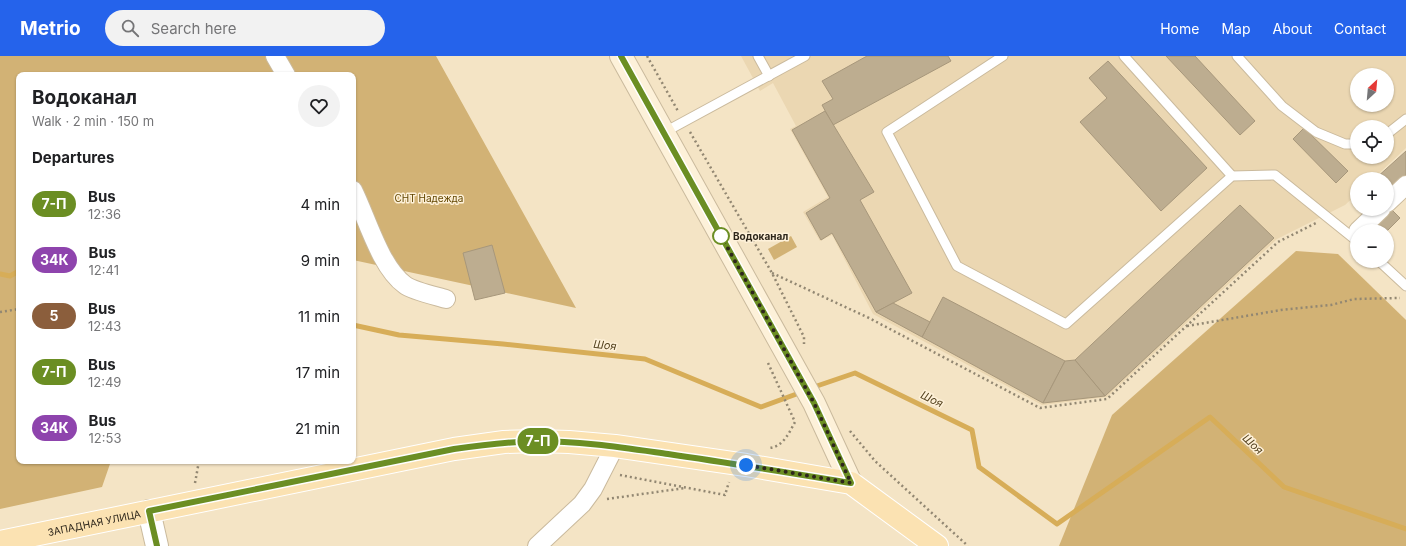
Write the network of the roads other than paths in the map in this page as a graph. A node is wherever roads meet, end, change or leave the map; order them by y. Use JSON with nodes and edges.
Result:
{"nodes":[{"id":1,"x":275,"y":56,"type":"edge"},
{"id":2,"x":621,"y":56,"type":"edge"},
{"id":3,"x":758,"y":56,"type":"edge"},
{"id":4,"x":805,"y":56,"type":"edge"},
{"id":5,"x":1003,"y":56,"type":"edge"},
{"id":6,"x":1124,"y":56,"type":"edge"},
{"id":7,"x":1236,"y":56,"type":"edge"},
{"id":8,"x":284,"y":72,"type":"edge"},
{"id":9,"x":768,"y":76,"type":"junction"},
{"id":10,"x":1406,"y":119,"type":"edge"},
{"id":11,"x":1394,"y":128,"type":"edge"},
{"id":12,"x":664,"y":133,"type":"junction"},
{"id":13,"x":1350,"y":144,"type":"edge"},
{"id":14,"x":1232,"y":176,"type":"junction"},
{"id":15,"x":1406,"y":185,"type":"edge"},
{"id":16,"x":1394,"y":196,"type":"edge"},
{"id":17,"x":356,"y":197,"type":"edge"},
{"id":18,"x":1374,"y":216,"type":"edge"},
{"id":19,"x":1367,"y":224,"type":"edge"},
{"id":20,"x":1350,"y":231,"type":"edge"},
{"id":21,"x":1387,"y":268,"type":"edge"},
{"id":22,"x":1406,"y":286,"type":"edge"},
{"id":23,"x":446,"y":299,"type":"dead end"},
{"id":24,"x":615,"y":446,"type":"junction"},
{"id":25,"x":851,"y":483,"type":"junction"},
{"id":26,"x":149,"y":511,"type":"junction"},
{"id":27,"x":0,"y":542,"type":"edge"},
{"id":28,"x":157,"y":546,"type":"edge"},
{"id":29,"x":537,"y":546,"type":"edge"},
{"id":30,"x":937,"y":546,"type":"edge"}],
"edges":[{"from":1,"to":8,"type":"street"},
{"from":2,"to":12,"type":"main road"},
{"from":3,"to":9,"type":"lane"},
{"from":4,"to":9,"type":"lane"},
{"from":5,"to":14,"type":"lane"},
{"from":6,"to":14,"type":"lane"},
{"from":7,"to":13,"type":"lane"},
{"from":9,"to":12,"type":"lane"},
{"from":10,"to":11,"type":"lane"},
{"from":12,"to":25,"type":"main road"},
{"from":14,"to":20,"type":"lane"},
{"from":15,"to":16,"type":"street"},
{"from":17,"to":23,"type":"street"},
{"from":18,"to":19,"type":"street"},
{"from":21,"to":22,"type":"lane"},
{"from":24,"to":25,"type":"main road","name":"ЗАПАДНАЯ УЛИЦА"},
{"from":24,"to":26,"type":"main road","name":"ЗАПАДНАЯ УЛИЦА"},
{"from":24,"to":29,"type":"street"},
{"from":25,"to":30,"type":"main road"},
{"from":26,"to":27,"type":"main road","name":"ЗАПАДНАЯ УЛИЦА"},
{"from":26,"to":28,"type":"street"}]}
